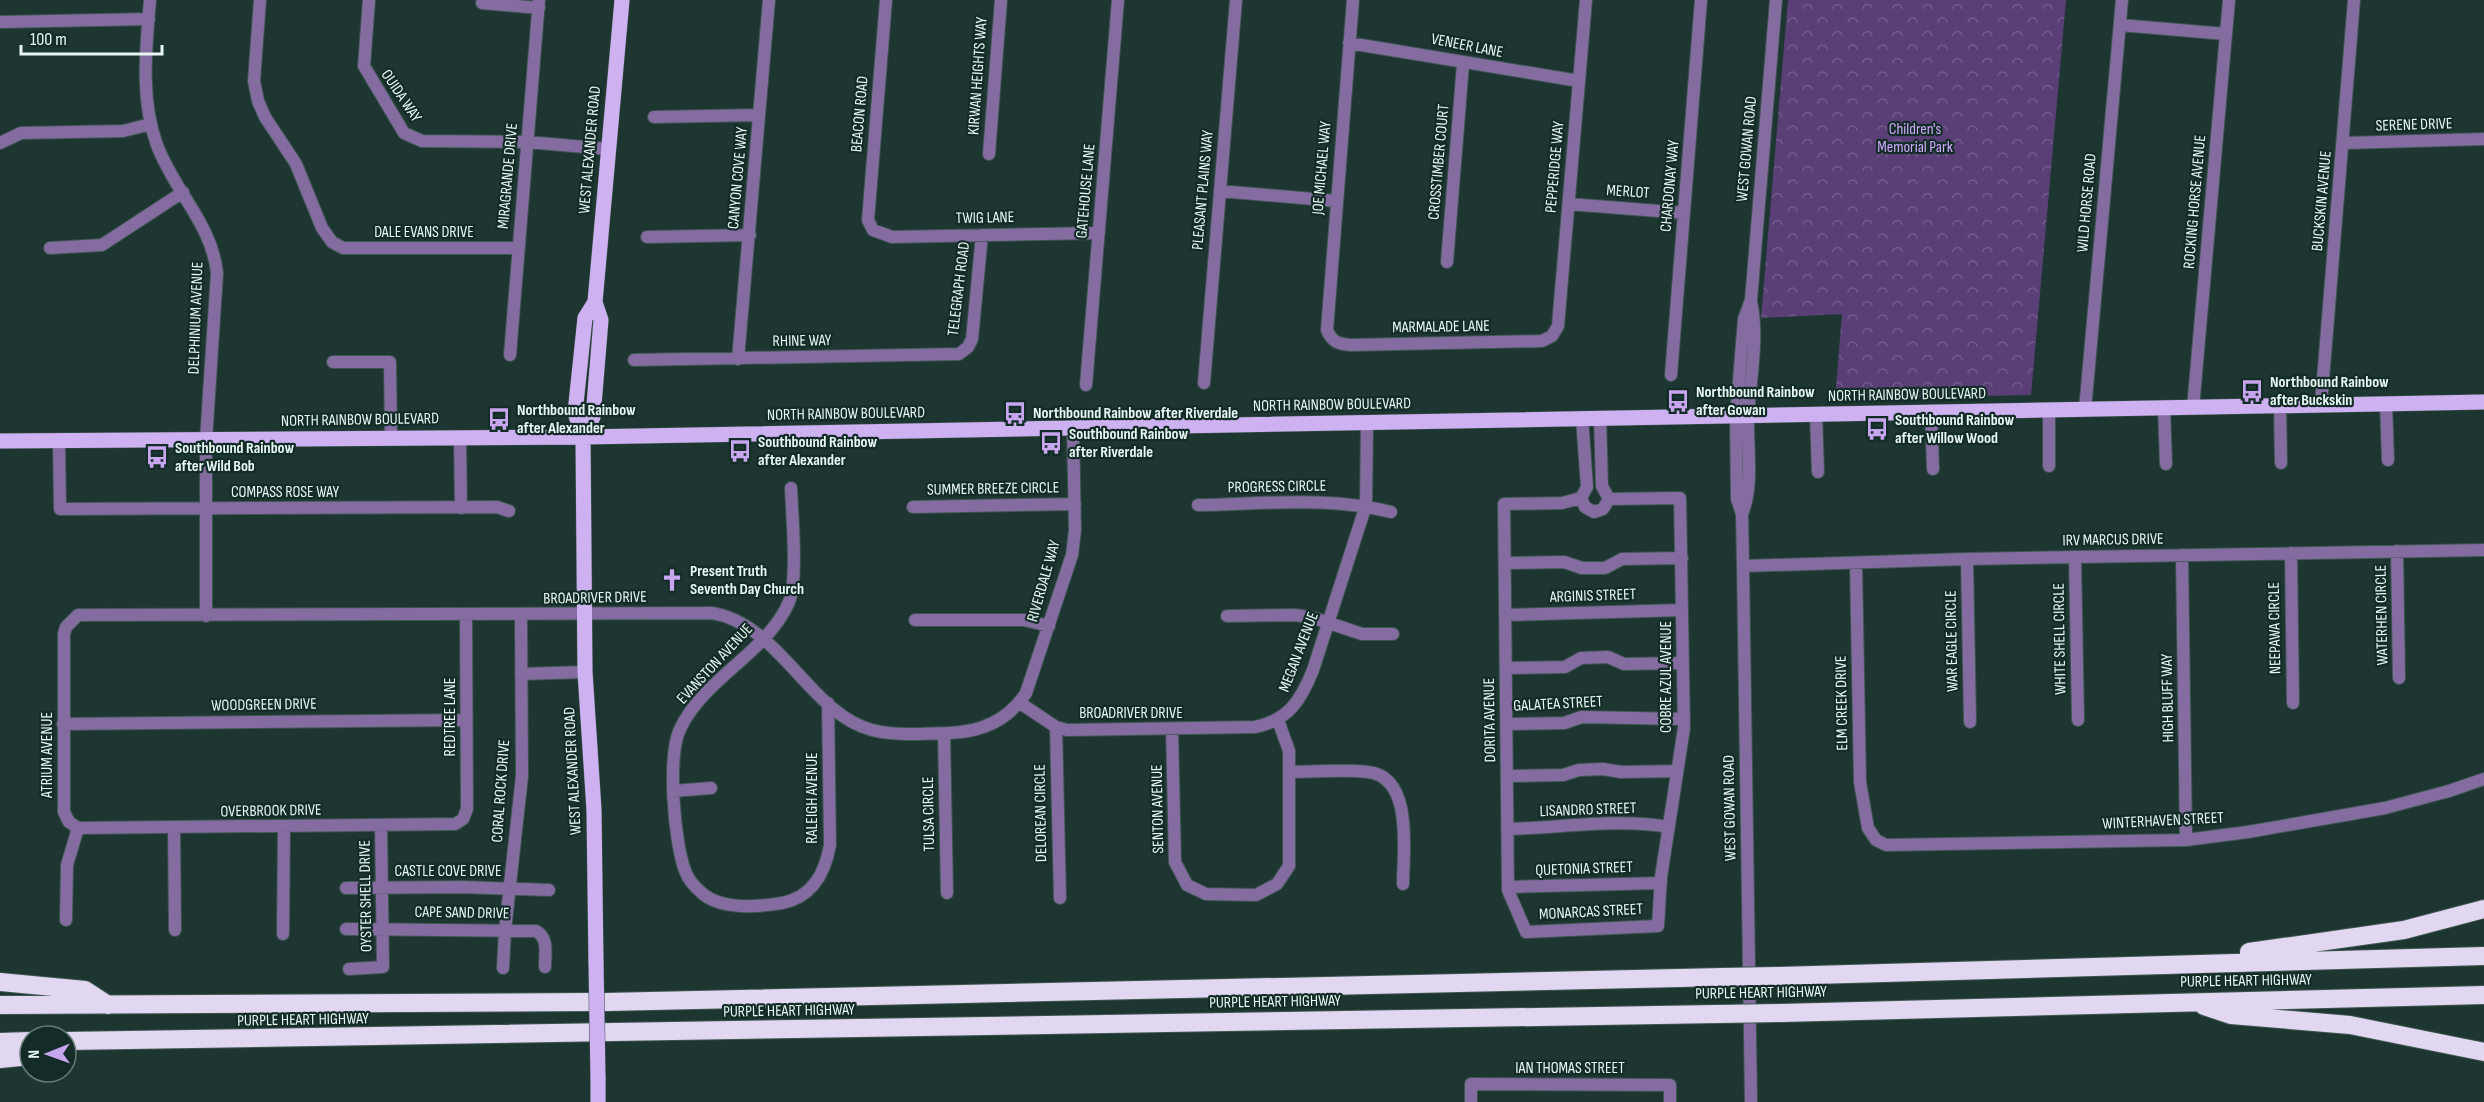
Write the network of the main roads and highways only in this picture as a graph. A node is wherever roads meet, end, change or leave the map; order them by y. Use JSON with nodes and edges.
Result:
{"nodes":[{"id":1,"x":622,"y":0,"type":"edge"},
{"id":2,"x":2484,"y":402,"type":"edge"},
{"id":3,"x":583,"y":437,"type":"junction"},
{"id":4,"x":0,"y":441,"type":"edge"},
{"id":5,"x":2484,"y":909,"type":"edge"},
{"id":6,"x":2484,"y":956,"type":"edge"},
{"id":7,"x":2104,"y":967,"type":"junction"},
{"id":8,"x":0,"y":982,"type":"edge"},
{"id":9,"x":2484,"y":995,"type":"edge"},
{"id":10,"x":2191,"y":1001,"type":"junction"},
{"id":11,"x":0,"y":1005,"type":"edge"},
{"id":12,"x":108,"y":1005,"type":"junction"},
{"id":13,"x":253,"y":1040,"type":"junction"},
{"id":14,"x":18,"y":1041,"type":"edge"},
{"id":15,"x":78,"y":1041,"type":"edge"},
{"id":16,"x":0,"y":1042,"type":"edge"},
{"id":17,"x":2484,"y":1052,"type":"edge"},
{"id":18,"x":78,"y":1054,"type":"edge"},
{"id":19,"x":18,"y":1057,"type":"edge"},
{"id":20,"x":0,"y":1059,"type":"edge"},
{"id":21,"x":598,"y":1102,"type":"edge"}],
"edges":[{"from":1,"to":3,"type":"main road","name":"WEST ALEXANDER ROAD"},
{"from":2,"to":3,"type":"main road","name":"NORTH RAINBOW BOULEVARD"},
{"from":3,"to":4,"type":"main road","name":"NORTH RAINBOW BOULEVARD"},
{"from":3,"to":21,"type":"main road","name":"WEST ALEXANDER ROAD","bridge":true},
{"from":5,"to":7,"type":"highway"},
{"from":6,"to":7,"type":"highway","name":"PURPLE HEART HIGHWAY"},
{"from":7,"to":12,"type":"highway","name":"PURPLE HEART HIGHWAY","bridge":true},
{"from":8,"to":12,"type":"highway"},
{"from":9,"to":10,"type":"highway","name":"PURPLE HEART HIGHWAY"},
{"from":10,"to":13,"type":"highway","name":"PURPLE HEART HIGHWAY","bridge":true},
{"from":10,"to":17,"type":"highway"},
{"from":11,"to":12,"type":"highway","name":"PURPLE HEART HIGHWAY"},
{"from":13,"to":15,"type":"highway","name":"PURPLE HEART HIGHWAY"},
{"from":13,"to":18,"type":"highway"},
{"from":14,"to":16,"type":"highway"},
{"from":19,"to":20,"type":"highway"}]}
